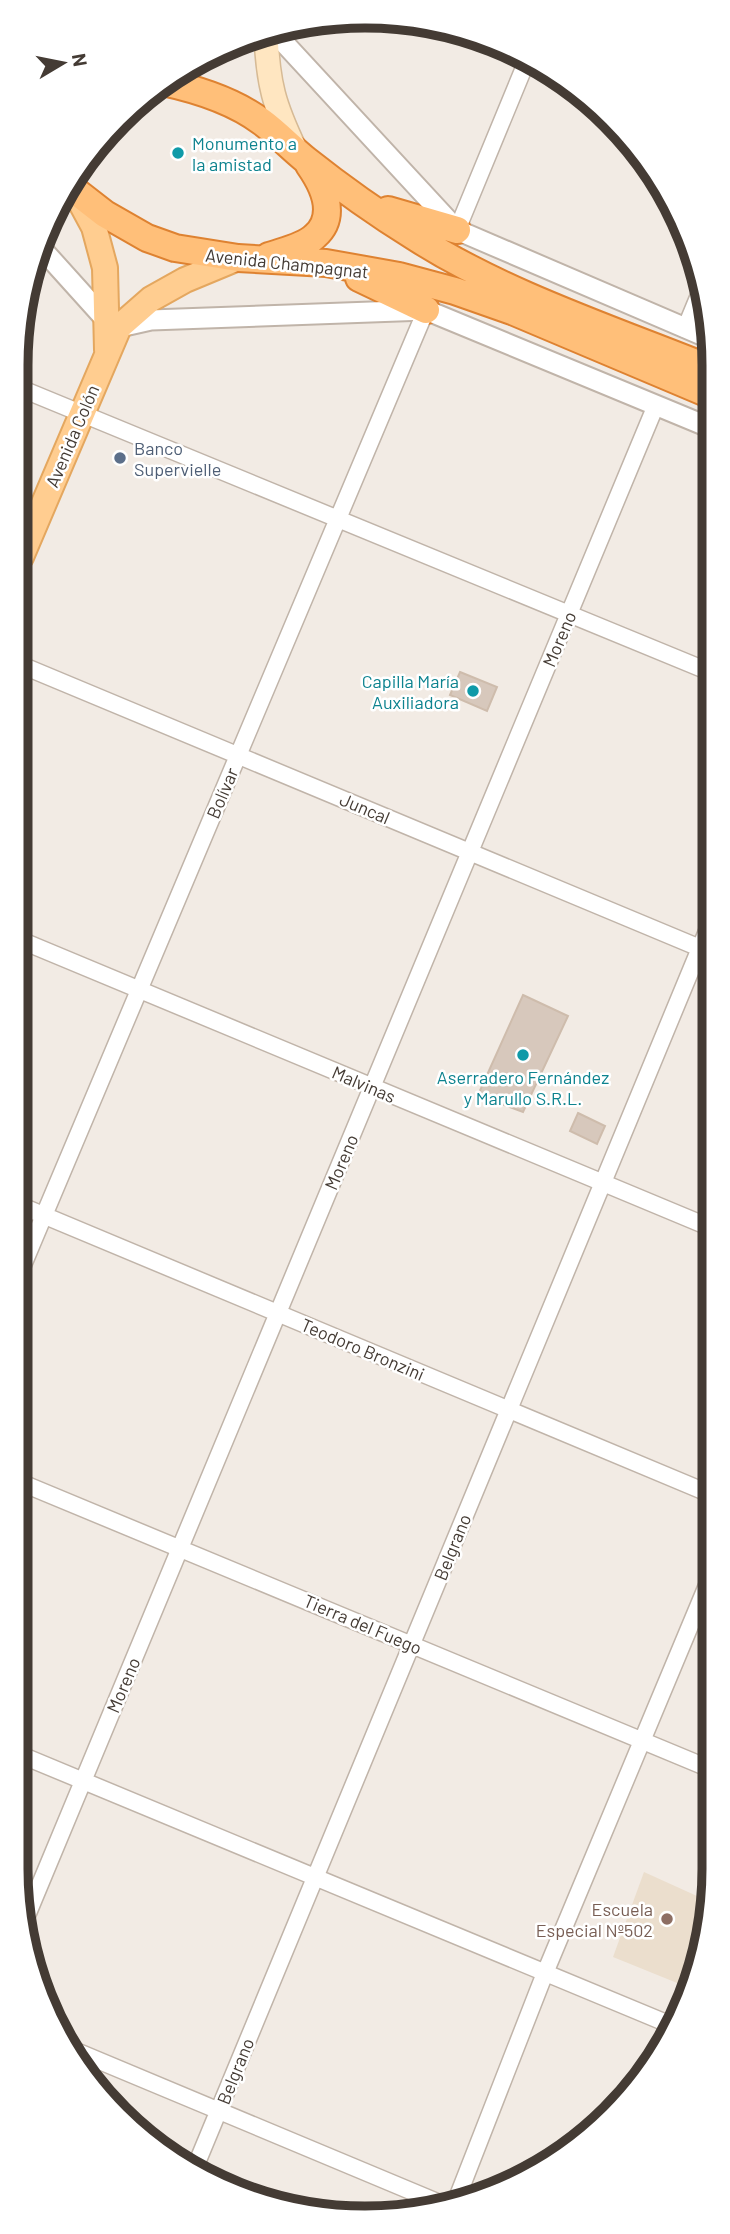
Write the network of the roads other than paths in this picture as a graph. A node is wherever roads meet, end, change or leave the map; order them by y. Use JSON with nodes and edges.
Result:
{"nodes":[{"id":1,"x":280,"y":39,"type":"edge"},
{"id":2,"x":266,"y":43,"type":"edge"},
{"id":3,"x":524,"y":68,"type":"edge"},
{"id":4,"x":178,"y":85,"type":"edge"},
{"id":5,"x":299,"y":154,"type":"junction"},
{"id":6,"x":76,"y":192,"type":"edge"},
{"id":7,"x":74,"y":194,"type":"edge"},
{"id":8,"x":370,"y":205,"type":"junction"},
{"id":9,"x":457,"y":230,"type":"junction"},
{"id":10,"x":47,"y":254,"type":"edge"},
{"id":11,"x":249,"y":258,"type":"junction"},
{"id":12,"x":326,"y":263,"type":"junction"},
{"id":13,"x":696,"y":302,"type":"edge"},
{"id":14,"x":426,"y":310,"type":"junction"},
{"id":15,"x":113,"y":323,"type":"junction"},
{"id":16,"x":685,"y":329,"type":"junction"},
{"id":17,"x":700,"y":335,"type":"edge"},
{"id":18,"x":702,"y":365,"type":"edge"},
{"id":19,"x":702,"y":391,"type":"edge"},
{"id":20,"x":28,"y":392,"type":"edge"},
{"id":21,"x":656,"y":405,"type":"junction"},
{"id":22,"x":80,"y":414,"type":"junction"},
{"id":23,"x":702,"y":424,"type":"edge"},
{"id":24,"x":339,"y":517,"type":"junction"},
{"id":25,"x":28,"y":540,"type":"edge"},
{"id":26,"x":570,"y":613,"type":"junction"},
{"id":27,"x":28,"y":668,"type":"edge"},
{"id":28,"x":702,"y":669,"type":"edge"},
{"id":29,"x":238,"y":755,"type":"junction"},
{"id":30,"x":471,"y":852,"type":"junction"},
{"id":31,"x":28,"y":943,"type":"edge"},
{"id":32,"x":702,"y":949,"type":"edge"},
{"id":33,"x":702,"y":957,"type":"edge"},
{"id":34,"x":139,"y":990,"type":"junction"},
{"id":35,"x":372,"y":1087,"type":"junction"},
{"id":36,"x":603,"y":1183,"type":"junction"},
{"id":37,"x":28,"y":1209,"type":"edge"},
{"id":38,"x":44,"y":1216,"type":"junction"},
{"id":39,"x":702,"y":1224,"type":"edge"},
{"id":40,"x":28,"y":1254,"type":"edge"},
{"id":41,"x":278,"y":1313,"type":"junction"},
{"id":42,"x":509,"y":1410,"type":"junction"},
{"id":43,"x":28,"y":1485,"type":"edge"},
{"id":44,"x":702,"y":1490,"type":"edge"},
{"id":45,"x":180,"y":1548,"type":"junction"},
{"id":46,"x":702,"y":1597,"type":"edge"},
{"id":47,"x":411,"y":1645,"type":"junction"},
{"id":48,"x":642,"y":1741,"type":"junction"},
{"id":49,"x":28,"y":1758,"type":"edge"},
{"id":50,"x":702,"y":1766,"type":"edge"},
{"id":51,"x":83,"y":1781,"type":"junction"},
{"id":52,"x":315,"y":1877,"type":"junction"},
{"id":53,"x":31,"y":1908,"type":"edge"},
{"id":54,"x":545,"y":1973,"type":"junction"},
{"id":55,"x":665,"y":2022,"type":"edge"},
{"id":56,"x":84,"y":2054,"type":"edge"},
{"id":57,"x":219,"y":2110,"type":"junction"},
{"id":58,"x":197,"y":2162,"type":"edge"},
{"id":59,"x":456,"y":2194,"type":"edge"},
{"id":60,"x":433,"y":2200,"type":"edge"}],
"edges":[{"from":1,"to":9,"type":"street"},
{"from":2,"to":5,"type":"main road"},
{"from":3,"to":9,"type":"street"},
{"from":4,"to":5,"type":"highway"},
{"from":5,"to":8,"type":"highway"},
{"from":5,"to":11,"type":"highway"},
{"from":6,"to":11,"type":"highway","name":"Avenida Champagnat"},
{"from":7,"to":15,"type":"main road","name":"Avenida Colón"},
{"from":8,"to":9,"type":"highway"},
{"from":8,"to":18,"type":"highway"},
{"from":9,"to":16,"type":"street"},
{"from":10,"to":15,"type":"street"},
{"from":11,"to":12,"type":"highway","name":"Avenida Champagnat"},
{"from":11,"to":15,"type":"main road"},
{"from":12,"to":14,"type":"highway"},
{"from":12,"to":19,"type":"highway","name":"Avenida Champagnat"},
{"from":13,"to":16,"type":"street"},
{"from":14,"to":15,"type":"street"},
{"from":14,"to":21,"type":"street"},
{"from":14,"to":24,"type":"street","name":"Bolívar"},
{"from":15,"to":22,"type":"main road","name":"Avenida Colón"},
{"from":16,"to":17,"type":"street"},
{"from":20,"to":22,"type":"street"},
{"from":21,"to":23,"type":"street"},
{"from":21,"to":26,"type":"street","name":"Moreno"},
{"from":22,"to":24,"type":"street"},
{"from":22,"to":25,"type":"main road","name":"Avenida Colón"},
{"from":24,"to":26,"type":"street"},
{"from":24,"to":29,"type":"street","name":"Bolívar"},
{"from":26,"to":28,"type":"street"},
{"from":26,"to":30,"type":"street","name":"Moreno"},
{"from":27,"to":29,"type":"street","name":"Juncal"},
{"from":29,"to":30,"type":"street","name":"Juncal"},
{"from":29,"to":34,"type":"street","name":"Bolívar"},
{"from":30,"to":32,"type":"street","name":"Juncal"},
{"from":30,"to":35,"type":"street","name":"Moreno"},
{"from":31,"to":34,"type":"street","name":"Malvinas"},
{"from":33,"to":36,"type":"street","name":"Belgrano"},
{"from":34,"to":35,"type":"street","name":"Malvinas"},
{"from":34,"to":38,"type":"street","name":"Bolívar"},
{"from":35,"to":36,"type":"street","name":"Malvinas"},
{"from":35,"to":41,"type":"street","name":"Moreno"},
{"from":36,"to":39,"type":"street","name":"Malvinas"},
{"from":36,"to":42,"type":"street","name":"Belgrano"},
{"from":37,"to":38,"type":"street","name":"Teodoro Bronzini"},
{"from":38,"to":40,"type":"street","name":"Bolívar"},
{"from":38,"to":41,"type":"street","name":"Teodoro Bronzini"},
{"from":41,"to":42,"type":"street","name":"Teodoro Bronzini"},
{"from":41,"to":45,"type":"street","name":"Moreno"},
{"from":42,"to":44,"type":"street","name":"Teodoro Bronzini"},
{"from":42,"to":47,"type":"street","name":"Belgrano"},
{"from":43,"to":45,"type":"street","name":"Tierra del Fuego"},
{"from":45,"to":47,"type":"street","name":"Tierra del Fuego"},
{"from":45,"to":51,"type":"street","name":"Moreno"},
{"from":46,"to":48,"type":"street"},
{"from":47,"to":48,"type":"street","name":"Tierra del Fuego"},
{"from":47,"to":52,"type":"street","name":"Belgrano"},
{"from":48,"to":50,"type":"street","name":"Tierra del Fuego"},
{"from":48,"to":54,"type":"street"},
{"from":49,"to":51,"type":"street"},
{"from":51,"to":52,"type":"street"},
{"from":51,"to":53,"type":"street","name":"Moreno"},
{"from":52,"to":54,"type":"street"},
{"from":52,"to":57,"type":"street","name":"Belgrano"},
{"from":54,"to":55,"type":"street"},
{"from":54,"to":59,"type":"street"},
{"from":56,"to":57,"type":"street"},
{"from":57,"to":58,"type":"street","name":"Belgrano"},
{"from":57,"to":60,"type":"street"}]}
